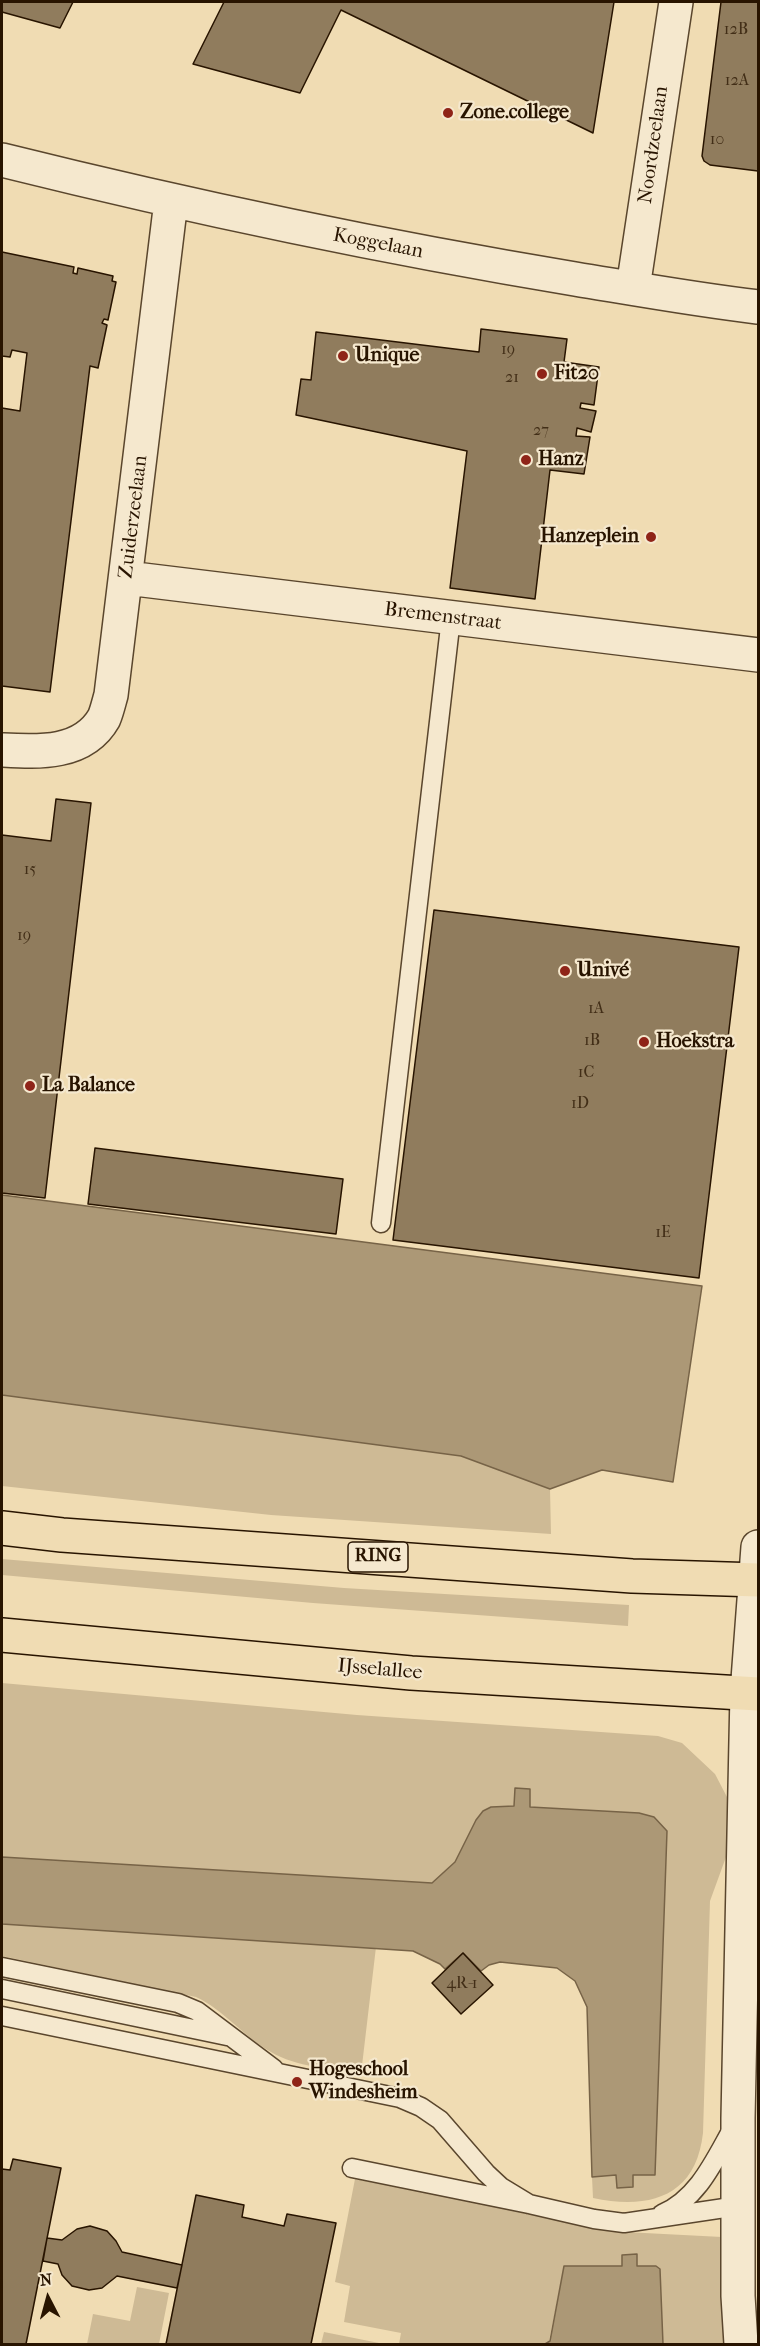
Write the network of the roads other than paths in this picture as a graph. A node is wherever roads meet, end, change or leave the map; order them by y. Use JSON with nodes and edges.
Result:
{"nodes":[{"id":1,"x":676,"y":2,"type":"edge"},
{"id":2,"x":2,"y":160,"type":"edge"},
{"id":3,"x":171,"y":201,"type":"junction"},
{"id":4,"x":633,"y":288,"type":"junction"},
{"id":5,"x":759,"y":307,"type":"edge"},
{"id":6,"x":127,"y":578,"type":"junction"},
{"id":7,"x":451,"y":618,"type":"junction"},
{"id":8,"x":759,"y":655,"type":"edge"},
{"id":9,"x":2,"y":750,"type":"edge"},
{"id":10,"x":381,"y":1223,"type":"dead end"},
{"id":11,"x":2,"y":1528,"type":"edge"},
{"id":12,"x":759,"y":1547,"type":"edge"},
{"id":13,"x":757,"y":1580,"type":"edge"},
{"id":14,"x":2,"y":1635,"type":"edge"},
{"id":15,"x":753,"y":1693,"type":"edge"},
{"id":16,"x":2,"y":1967,"type":"edge"},
{"id":17,"x":2,"y":1989,"type":"edge"},
{"id":18,"x":2,"y":2016,"type":"edge"},
{"id":19,"x":232,"y":2037,"type":"junction"},
{"id":20,"x":278,"y":2072,"type":"junction"},
{"id":21,"x":738,"y":2118,"type":"junction"},
{"id":22,"x":352,"y":2168,"type":"dead end"},
{"id":23,"x":529,"y":2204,"type":"junction"},
{"id":24,"x":748,"y":2206,"type":"edge"},
{"id":25,"x":652,"y":2218,"type":"junction"},
{"id":26,"x":741,"y":2344,"type":"edge"}],
"edges":[{"from":1,"to":4,"type":"street","name":"Noordzeelaan"},
{"from":2,"to":3,"type":"street","name":"Koggelaan"},
{"from":3,"to":4,"type":"street","name":"Koggelaan"},
{"from":3,"to":6,"type":"street","name":"Zuiderzeelaan"},
{"from":4,"to":5,"type":"street","name":"Koggelaan"},
{"from":6,"to":7,"type":"street","name":"Bremenstraat"},
{"from":6,"to":9,"type":"street","name":"Zuiderzeelaan"},
{"from":7,"to":8,"type":"street","name":"Bremenstraat"},
{"from":7,"to":10,"type":"lane"},
{"from":11,"to":13,"type":"main road","number":"RING"},
{"from":12,"to":13,"type":"street"},
{"from":13,"to":15,"type":"street"},
{"from":14,"to":15,"type":"main road","name":"IJsselallee"},
{"from":15,"to":21,"type":"street"},
{"from":16,"to":19,"type":"lane"},
{"from":17,"to":19,"type":"lane"},
{"from":18,"to":20,"type":"lane"},
{"from":19,"to":20,"type":"lane"},
{"from":20,"to":23,"type":"lane"},
{"from":21,"to":24,"type":"street"},
{"from":21,"to":25,"type":"lane"},
{"from":22,"to":23,"type":"lane"},
{"from":23,"to":25,"type":"lane"},
{"from":24,"to":25,"type":"lane"},
{"from":24,"to":26,"type":"street"}]}
